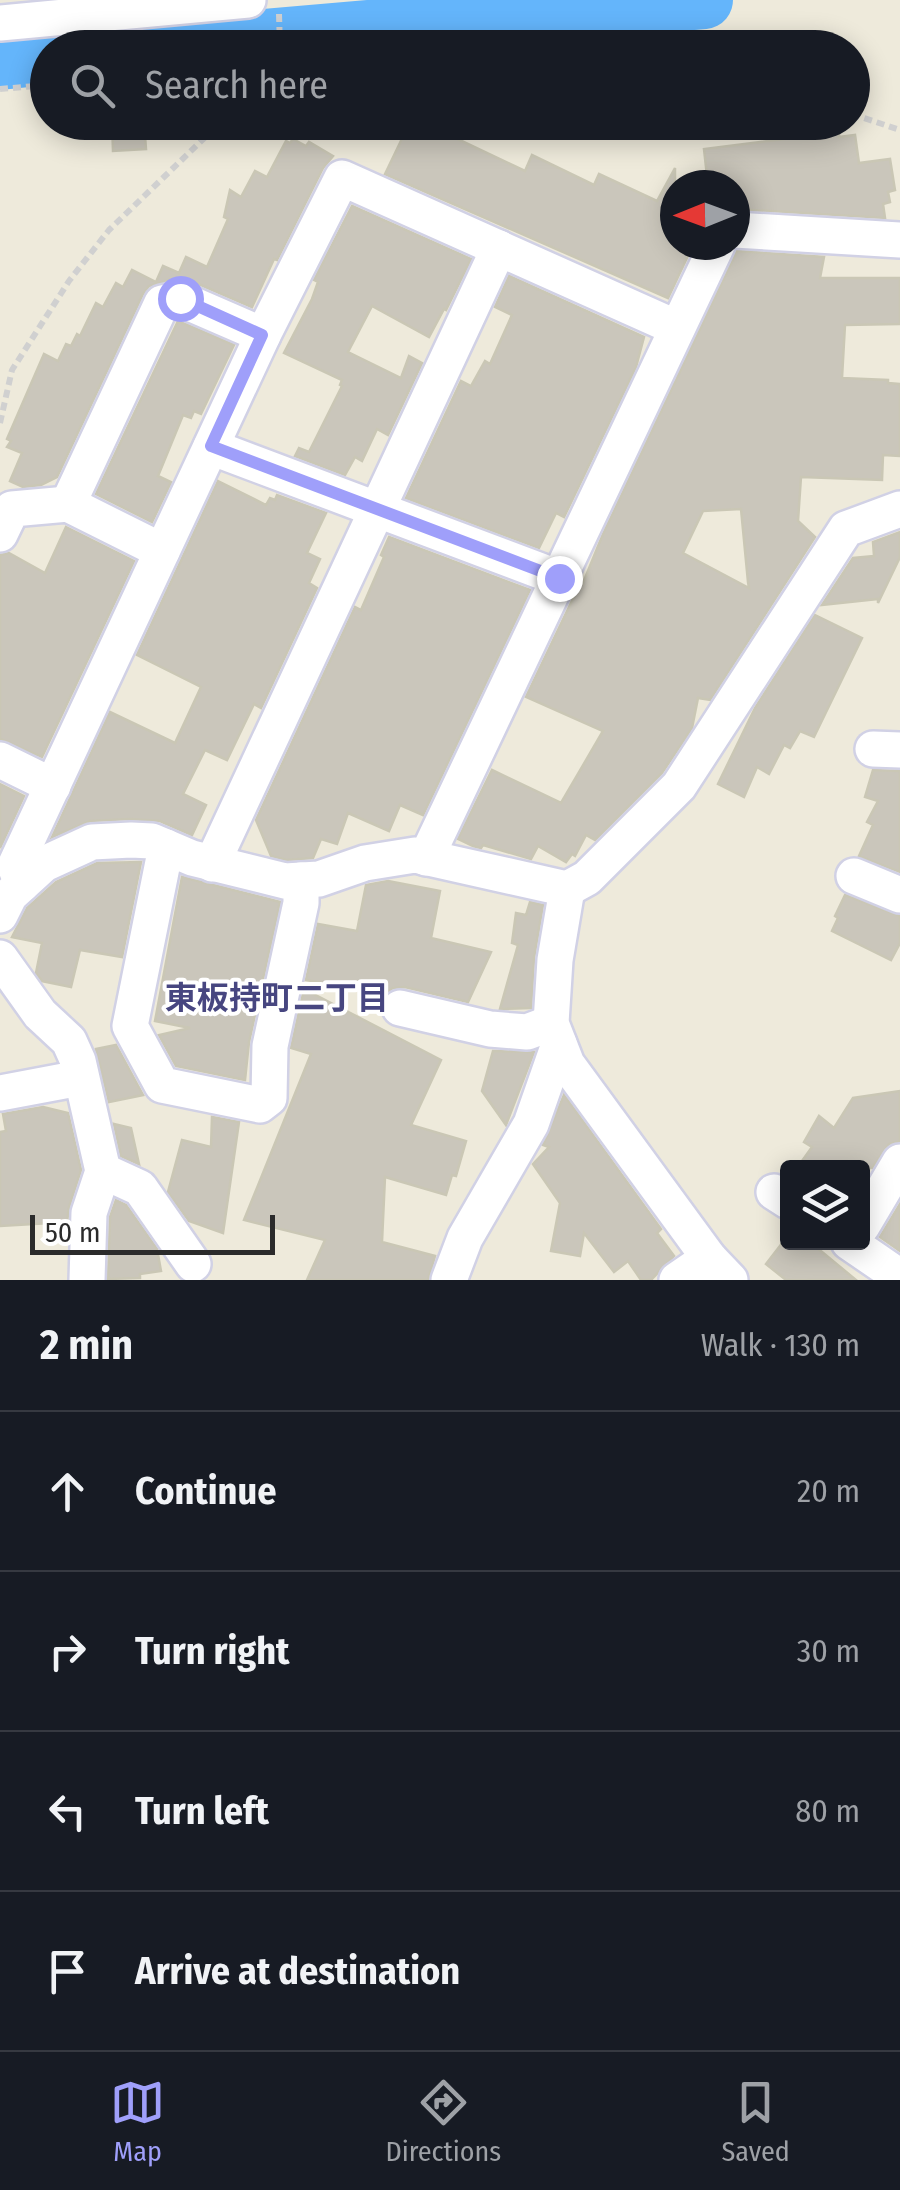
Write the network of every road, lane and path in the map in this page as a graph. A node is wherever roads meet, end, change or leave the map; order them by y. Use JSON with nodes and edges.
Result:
{"nodes":[{"id":1,"x":248,"y":0,"type":"edge"},
{"id":2,"x":278,"y":0,"type":"edge"},
{"id":3,"x":0,"y":24,"type":"edge"},
{"id":4,"x":279,"y":30,"type":"edge"},
{"id":5,"x":30,"y":87,"type":"edge"},
{"id":6,"x":0,"y":90,"type":"edge"},
{"id":7,"x":870,"y":120,"type":"edge"},
{"id":8,"x":900,"y":130,"type":"edge"},
{"id":9,"x":202,"y":140,"type":"edge"},
{"id":10,"x":750,"y":231,"type":"edge"},
{"id":11,"x":900,"y":240,"type":"edge"},
{"id":12,"x":499,"y":248,"type":"junction"},
{"id":13,"x":710,"y":260,"type":"edge"},
{"id":14,"x":677,"y":328,"type":"junction"},
{"id":15,"x":262,"y":335,"type":"junction"},
{"id":16,"x":0,"y":423,"type":"edge"},
{"id":17,"x":211,"y":446,"type":"junction"},
{"id":18,"x":68,"y":504,"type":"junction"},
{"id":19,"x":900,"y":508,"type":"edge"},
{"id":20,"x":377,"y":510,"type":"junction"},
{"id":21,"x":0,"y":534,"type":"edge"},
{"id":22,"x":162,"y":551,"type":"junction"},
{"id":23,"x":559,"y":578,"type":"junction"},
{"id":24,"x":0,"y":760,"type":"edge"},
{"id":25,"x":53,"y":786,"type":"junction"},
{"id":26,"x":166,"y":848,"type":"junction"},
{"id":27,"x":426,"y":858,"type":"junction"},
{"id":28,"x":212,"y":864,"type":"junction"},
{"id":29,"x":854,"y":876,"type":"dead end"},
{"id":30,"x":301,"y":880,"type":"junction"},
{"id":31,"x":22,"y":884,"type":"junction"},
{"id":32,"x":567,"y":888,"type":"junction"},
{"id":33,"x":900,"y":895,"type":"edge"},
{"id":34,"x":0,"y":915,"type":"edge"},
{"id":35,"x":0,"y":958,"type":"edge"},
{"id":36,"x":400,"y":1008,"type":"dead end"},
{"id":37,"x":555,"y":1033,"type":"junction"},
{"id":38,"x":80,"y":1078,"type":"junction"},
{"id":39,"x":0,"y":1093,"type":"edge"},
{"id":40,"x":900,"y":1162,"type":"edge"},
{"id":41,"x":102,"y":1172,"type":"junction"},
{"id":42,"x":870,"y":1212,"type":"edge"},
{"id":43,"x":867,"y":1250,"type":"edge"},
{"id":44,"x":193,"y":1264,"type":"dead end"},
{"id":45,"x":719,"y":1269,"type":"edge"},
{"id":46,"x":900,"y":1277,"type":"edge"},
{"id":47,"x":87,"y":1280,"type":"edge"},
{"id":48,"x":449,"y":1280,"type":"edge"},
{"id":49,"x":676,"y":1280,"type":"edge"}],
"edges":[{"from":1,"to":3,"type":"street"},
{"from":2,"to":4,"type":"path"},
{"from":5,"to":6,"type":"path"},
{"from":7,"to":8,"type":"path"},
{"from":9,"to":16,"type":"path"},
{"from":10,"to":11,"type":"street"},
{"from":12,"to":14,"type":"street"},
{"from":12,"to":15,"type":"street"},
{"from":12,"to":20,"type":"street"},
{"from":13,"to":14,"type":"street"},
{"from":14,"to":23,"type":"street"},
{"from":15,"to":17,"type":"street"},
{"from":15,"to":18,"type":"street"},
{"from":17,"to":20,"type":"street"},
{"from":17,"to":22,"type":"street"},
{"from":18,"to":21,"type":"street"},
{"from":18,"to":22,"type":"street"},
{"from":19,"to":32,"type":"street"},
{"from":20,"to":23,"type":"street"},
{"from":20,"to":28,"type":"street"},
{"from":22,"to":25,"type":"street"},
{"from":23,"to":27,"type":"street"},
{"from":24,"to":25,"type":"street"},
{"from":25,"to":31,"type":"street"},
{"from":26,"to":28,"type":"street"},
{"from":26,"to":30,"type":"street"},
{"from":26,"to":31,"type":"street"},
{"from":27,"to":30,"type":"street"},
{"from":27,"to":32,"type":"street"},
{"from":28,"to":30,"type":"street"},
{"from":29,"to":33,"type":"street"},
{"from":31,"to":34,"type":"street"},
{"from":32,"to":37,"type":"street"},
{"from":35,"to":38,"type":"street"},
{"from":36,"to":37,"type":"street"},
{"from":37,"to":45,"type":"street"},
{"from":37,"to":48,"type":"street"},
{"from":38,"to":39,"type":"street"},
{"from":38,"to":41,"type":"street"},
{"from":40,"to":42,"type":"street"},
{"from":41,"to":44,"type":"street"},
{"from":41,"to":47,"type":"street"},
{"from":43,"to":46,"type":"street"},
{"from":45,"to":49,"type":"street"}]}
